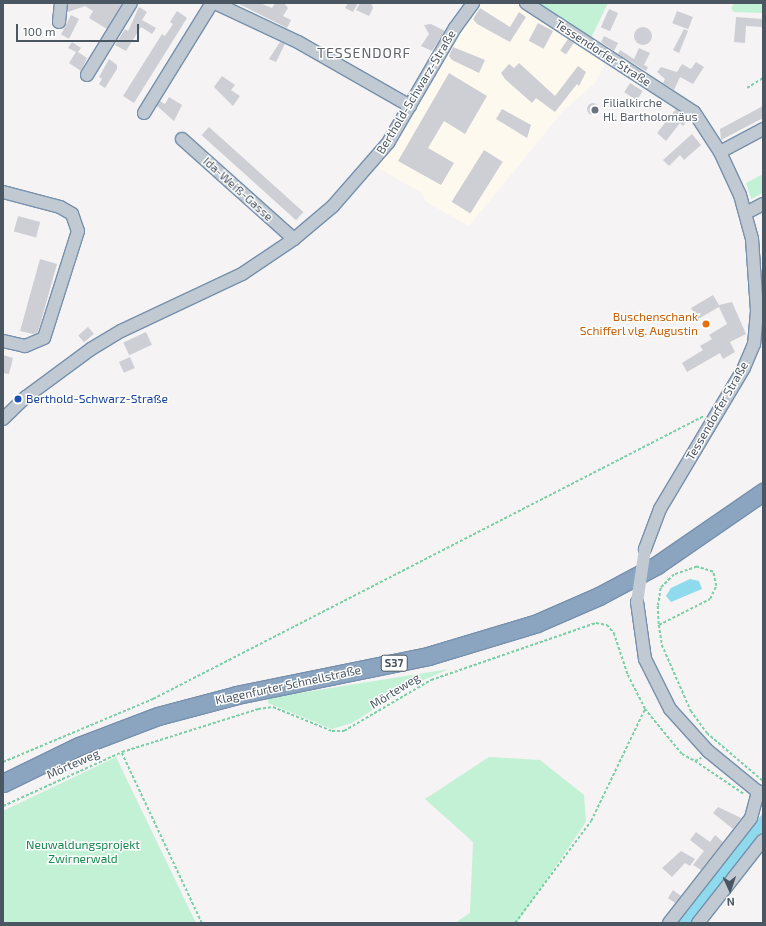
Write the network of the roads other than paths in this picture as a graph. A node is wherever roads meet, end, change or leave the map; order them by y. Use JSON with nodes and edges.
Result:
{"nodes":[{"id":1,"x":60,"y":3,"type":"edge"},
{"id":2,"x":131,"y":3,"type":"edge"},
{"id":3,"x":214,"y":3,"type":"edge"},
{"id":4,"x":473,"y":3,"type":"edge"},
{"id":5,"x":526,"y":3,"type":"edge"},
{"id":6,"x":59,"y":22,"type":"dead end"},
{"id":7,"x":87,"y":75,"type":"dead end"},
{"id":8,"x":410,"y":106,"type":"junction"},
{"id":9,"x":144,"y":113,"type":"dead end"},
{"id":10,"x":763,"y":129,"type":"edge"},
{"id":11,"x":182,"y":139,"type":"dead end"},
{"id":12,"x":720,"y":152,"type":"junction"},
{"id":13,"x":3,"y":192,"type":"edge"},
{"id":14,"x":763,"y":204,"type":"edge"},
{"id":15,"x":746,"y":213,"type":"junction"},
{"id":16,"x":757,"y":238,"type":"edge"},
{"id":17,"x":294,"y":239,"type":"junction"},
{"id":18,"x":3,"y":341,"type":"edge"},
{"id":19,"x":3,"y":419,"type":"edge"},
{"id":20,"x":763,"y":492,"type":"edge"},
{"id":21,"x":3,"y":783,"type":"edge"},
{"id":22,"x":761,"y":790,"type":"edge"},
{"id":23,"x":763,"y":840,"type":"edge"},
{"id":24,"x":669,"y":923,"type":"edge"},
{"id":25,"x":698,"y":923,"type":"edge"}],
"edges":[{"from":1,"to":6,"type":"street"},
{"from":2,"to":7,"type":"street"},
{"from":3,"to":8,"type":"street"},
{"from":3,"to":9,"type":"street"},
{"from":4,"to":8,"type":"street","name":"Berthold-Schwarz-Straße"},
{"from":5,"to":12,"type":"street","name":"Tessendorfer Straße"},
{"from":8,"to":17,"type":"street","name":"Berthold-Schwarz-Straße"},
{"from":10,"to":12,"type":"street"},
{"from":11,"to":17,"type":"street","name":"Ida-Weiß-Gasse"},
{"from":12,"to":15,"type":"street","name":"Tessendorfer Straße"},
{"from":13,"to":18,"type":"street"},
{"from":14,"to":15,"type":"street"},
{"from":15,"to":16,"type":"street","name":"Tessendorfer Straße"},
{"from":16,"to":22,"type":"street","name":"Tessendorfer Straße","bridge":true},
{"from":17,"to":19,"type":"street","name":"Berthold-Schwarz-Straße"},
{"from":20,"to":21,"type":"highway","name":"Klagenfurter Schnellstraße","number":"S37"},
{"from":22,"to":24,"type":"street"},
{"from":23,"to":25,"type":"street"}]}
